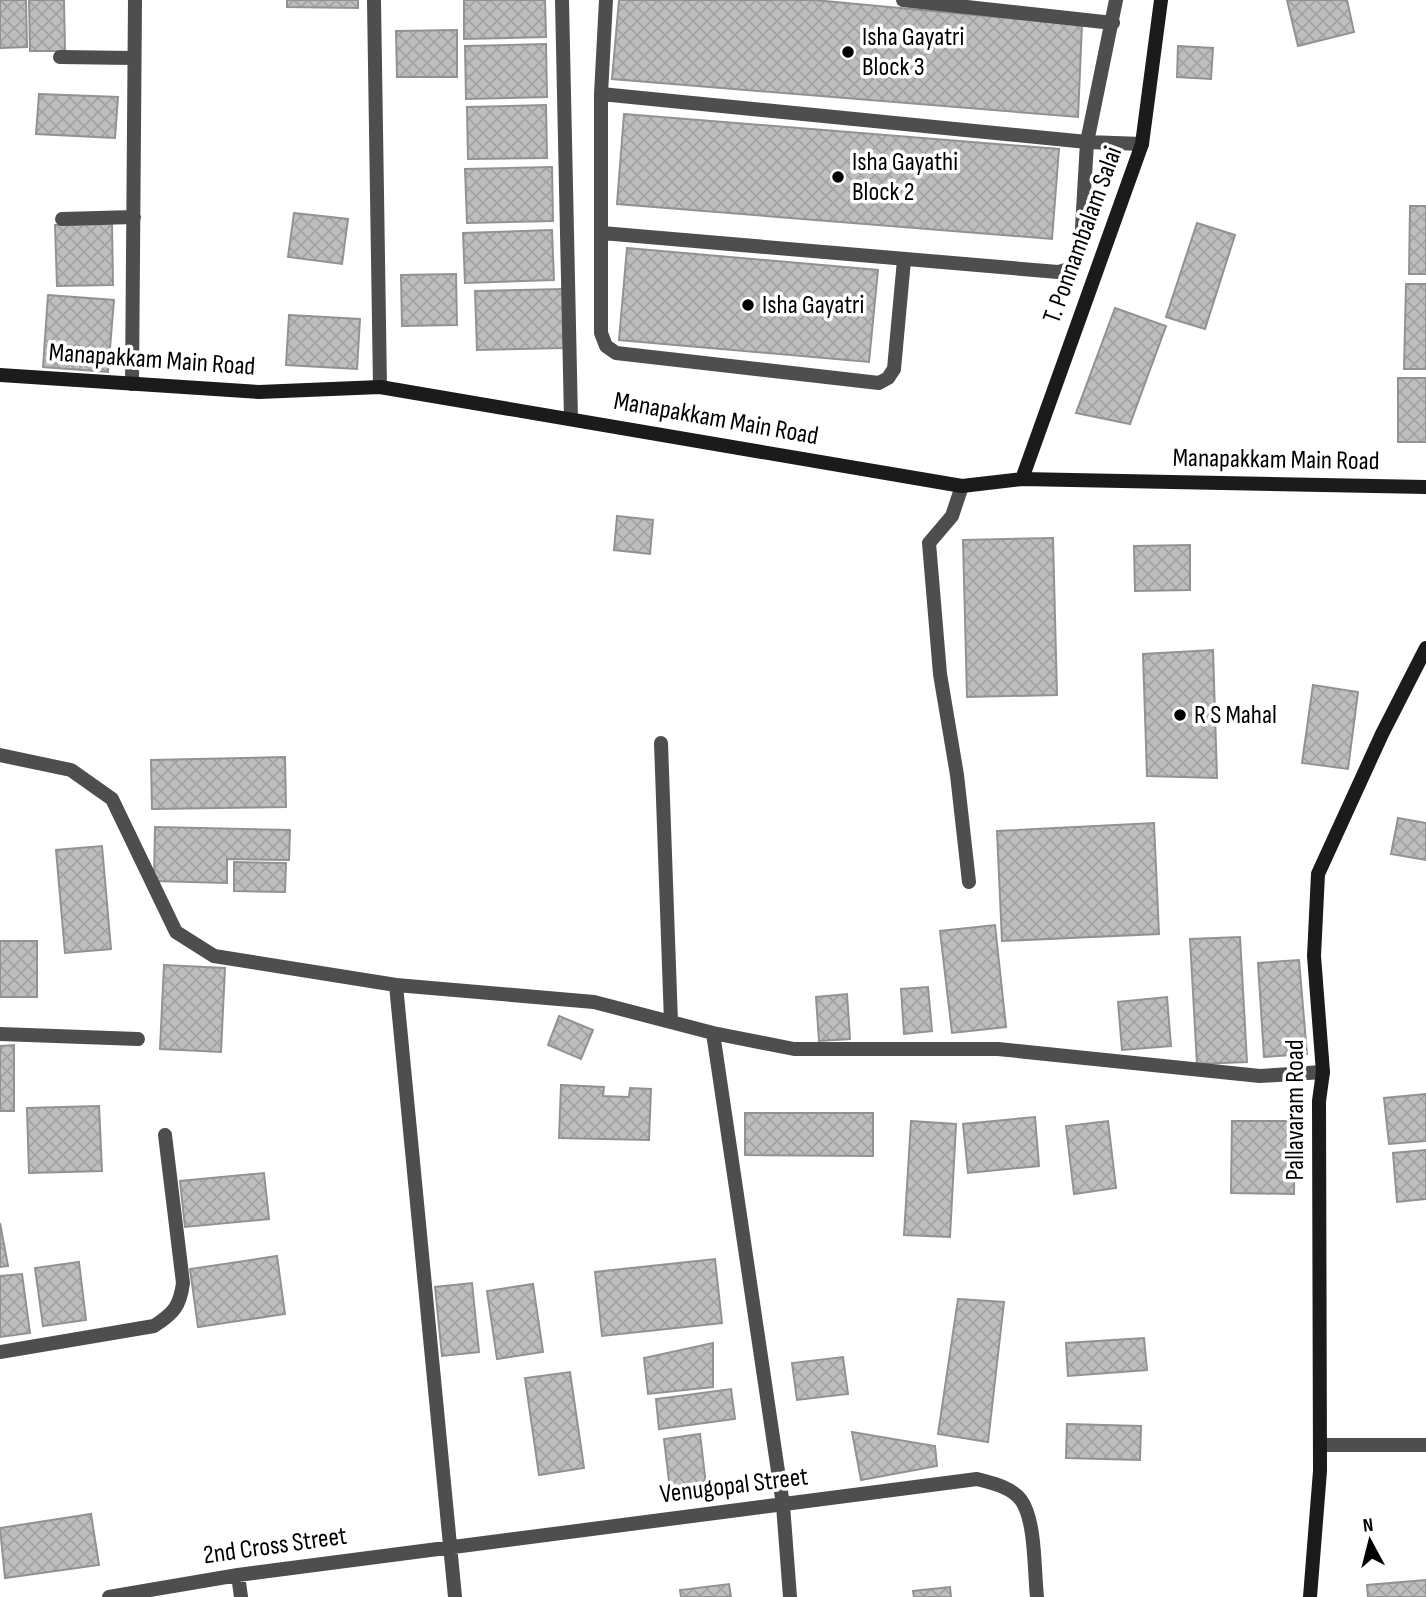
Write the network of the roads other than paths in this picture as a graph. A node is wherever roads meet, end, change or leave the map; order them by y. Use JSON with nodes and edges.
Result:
{"nodes":[{"id":1,"x":135,"y":0,"type":"edge"},
{"id":2,"x":374,"y":0,"type":"edge"},
{"id":3,"x":562,"y":0,"type":"edge"},
{"id":4,"x":606,"y":0,"type":"edge"},
{"id":5,"x":902,"y":0,"type":"edge"},
{"id":6,"x":1116,"y":0,"type":"edge"},
{"id":7,"x":1161,"y":0,"type":"edge"},
{"id":8,"x":1113,"y":23,"type":"junction"},
{"id":9,"x":60,"y":57,"type":"dead end"},
{"id":10,"x":134,"y":58,"type":"junction"},
{"id":11,"x":601,"y":94,"type":"junction"},
{"id":12,"x":1087,"y":142,"type":"junction"},
{"id":13,"x":1142,"y":145,"type":"junction"},
{"id":14,"x":134,"y":218,"type":"junction"},
{"id":15,"x":62,"y":219,"type":"dead end"},
{"id":16,"x":602,"y":233,"type":"junction"},
{"id":17,"x":904,"y":260,"type":"junction"},
{"id":18,"x":0,"y":375,"type":"edge"},
{"id":19,"x":132,"y":384,"type":"junction"},
{"id":20,"x":380,"y":387,"type":"junction"},
{"id":21,"x":571,"y":419,"type":"junction"},
{"id":22,"x":1022,"y":479,"type":"junction"},
{"id":23,"x":962,"y":486,"type":"junction"},
{"id":24,"x":1426,"y":487,"type":"edge"},
{"id":25,"x":1426,"y":648,"type":"edge"},
{"id":26,"x":661,"y":743,"type":"dead end"},
{"id":27,"x":0,"y":755,"type":"edge"},
{"id":28,"x":969,"y":882,"type":"dead end"},
{"id":29,"x":396,"y":985,"type":"junction"},
{"id":30,"x":671,"y":1022,"type":"junction"},
{"id":31,"x":713,"y":1033,"type":"junction"},
{"id":32,"x":0,"y":1034,"type":"edge"},
{"id":33,"x":138,"y":1039,"type":"dead end"},
{"id":34,"x":1323,"y":1072,"type":"junction"},
{"id":35,"x":165,"y":1135,"type":"dead end"},
{"id":36,"x":0,"y":1352,"type":"edge"},
{"id":37,"x":1320,"y":1445,"type":"junction"},
{"id":38,"x":1426,"y":1445,"type":"edge"},
{"id":39,"x":783,"y":1505,"type":"junction"},
{"id":40,"x":450,"y":1548,"type":"junction"},
{"id":41,"x":238,"y":1575,"type":"junction"},
{"id":42,"x":108,"y":1597,"type":"edge"},
{"id":43,"x":241,"y":1597,"type":"edge"},
{"id":44,"x":455,"y":1597,"type":"edge"},
{"id":45,"x":790,"y":1597,"type":"edge"},
{"id":46,"x":1037,"y":1597,"type":"edge"},
{"id":47,"x":1310,"y":1597,"type":"edge"}],
"edges":[{"from":1,"to":10,"type":"street"},
{"from":2,"to":20,"type":"street"},
{"from":3,"to":21,"type":"street"},
{"from":4,"to":11,"type":"street"},
{"from":5,"to":8,"type":"street"},
{"from":6,"to":8,"type":"street"},
{"from":7,"to":13,"type":"street","name":"T. Ponnambalam Salai"},
{"from":8,"to":12,"type":"street"},
{"from":9,"to":10,"type":"street"},
{"from":10,"to":14,"type":"street"},
{"from":11,"to":12,"type":"street"},
{"from":11,"to":16,"type":"street"},
{"from":12,"to":13,"type":"street"},
{"from":12,"to":17,"type":"street"},
{"from":13,"to":22,"type":"street","name":"T. Ponnambalam Salai"},
{"from":14,"to":15,"type":"street"},
{"from":14,"to":19,"type":"street"},
{"from":16,"to":17,"type":"street"},
{"from":16,"to":17,"type":"street"},
{"from":18,"to":19,"type":"street","name":"Manapakkam Main Road"},
{"from":19,"to":20,"type":"street","name":"Manapakkam Main Road"},
{"from":20,"to":21,"type":"street","name":"Manapakkam Main Road"},
{"from":21,"to":23,"type":"street","name":"Manapakkam Main Road"},
{"from":22,"to":23,"type":"street","name":"Manapakkam Main Road"},
{"from":22,"to":24,"type":"street","name":"Manapakkam Main Road"},
{"from":23,"to":28,"type":"street"},
{"from":25,"to":34,"type":"street","name":"Pallavaram Road"},
{"from":26,"to":30,"type":"street"},
{"from":27,"to":29,"type":"street"},
{"from":29,"to":30,"type":"street"},
{"from":29,"to":40,"type":"street"},
{"from":30,"to":31,"type":"street"},
{"from":31,"to":34,"type":"street"},
{"from":31,"to":39,"type":"street"},
{"from":32,"to":33,"type":"street"},
{"from":34,"to":37,"type":"street","name":"Pallavaram Road"},
{"from":35,"to":36,"type":"street"},
{"from":37,"to":38,"type":"street"},
{"from":37,"to":47,"type":"street","name":"Pallavaram Road"},
{"from":39,"to":40,"type":"street","name":"Venugopal Street"},
{"from":39,"to":45,"type":"street"},
{"from":39,"to":46,"type":"street","name":"Venugopal Street"},
{"from":40,"to":41,"type":"street","name":"2nd Cross Street"},
{"from":40,"to":44,"type":"street"},
{"from":41,"to":42,"type":"street","name":"2nd Cross Street"},
{"from":41,"to":43,"type":"street"}]}
